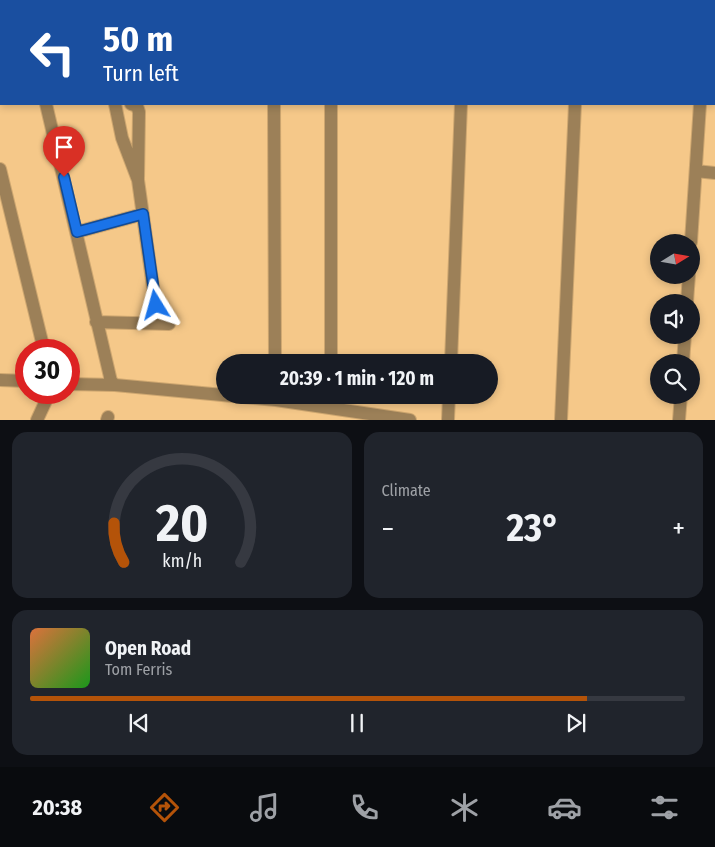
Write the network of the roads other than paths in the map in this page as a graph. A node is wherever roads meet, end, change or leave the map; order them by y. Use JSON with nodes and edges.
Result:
{"nodes":[{"id":1,"x":46,"y":105,"type":"edge"},
{"id":2,"x":115,"y":105,"type":"edge"},
{"id":3,"x":134,"y":105,"type":"edge"},
{"id":4,"x":274,"y":105,"type":"edge"},
{"id":5,"x":330,"y":105,"type":"edge"},
{"id":6,"x":461,"y":105,"type":"edge"},
{"id":7,"x":575,"y":105,"type":"edge"},
{"id":8,"x":700,"y":105,"type":"edge"},
{"id":9,"x":0,"y":169,"type":"edge"},
{"id":10,"x":696,"y":171,"type":"junction"},
{"id":11,"x":715,"y":173,"type":"edge"},
{"id":12,"x":138,"y":180,"type":"junction"},
{"id":13,"x":143,"y":214,"type":"junction"},
{"id":14,"x":77,"y":232,"type":"junction"},
{"id":15,"x":692,"y":234,"type":"edge"},
{"id":16,"x":96,"y":322,"type":"junction"},
{"id":17,"x":41,"y":339,"type":"edge"},
{"id":18,"x":275,"y":354,"type":"edge"},
{"id":19,"x":331,"y":354,"type":"edge"},
{"id":20,"x":450,"y":354,"type":"edge"},
{"id":21,"x":0,"y":380,"type":"edge"},
{"id":22,"x":15,"y":381,"type":"edge"},
{"id":23,"x":80,"y":384,"type":"edge"},
{"id":24,"x":115,"y":385,"type":"junction"},
{"id":25,"x":216,"y":393,"type":"edge"},
{"id":26,"x":44,"y":404,"type":"edge"},
{"id":27,"x":343,"y":404,"type":"edge"},
{"id":28,"x":449,"y":404,"type":"edge"},
{"id":29,"x":680,"y":404,"type":"edge"},
{"id":30,"x":37,"y":420,"type":"edge"},
{"id":31,"x":410,"y":420,"type":"edge"},
{"id":32,"x":448,"y":420,"type":"edge"},
{"id":33,"x":561,"y":420,"type":"edge"},
{"id":34,"x":679,"y":420,"type":"edge"}],
"edges":[{"from":1,"to":14,"type":"street"},
{"from":2,"to":12,"type":"street"},
{"from":3,"to":12,"type":"street"},
{"from":4,"to":18,"type":"street"},
{"from":5,"to":19,"type":"street"},
{"from":6,"to":20,"type":"street"},
{"from":7,"to":33,"type":"street"},
{"from":8,"to":10,"type":"street"},
{"from":9,"to":17,"type":"street"},
{"from":10,"to":11,"type":"street"},
{"from":10,"to":15,"type":"street"},
{"from":12,"to":13,"type":"street"},
{"from":13,"to":14,"type":"street"},
{"from":13,"to":16,"type":"street"},
{"from":14,"to":16,"type":"street"},
{"from":16,"to":24,"type":"street"},
{"from":21,"to":22,"type":"street"},
{"from":23,"to":24,"type":"street"},
{"from":24,"to":25,"type":"street"},
{"from":26,"to":30,"type":"street"},
{"from":27,"to":31,"type":"street"},
{"from":28,"to":32,"type":"street"},
{"from":29,"to":34,"type":"street"}]}
